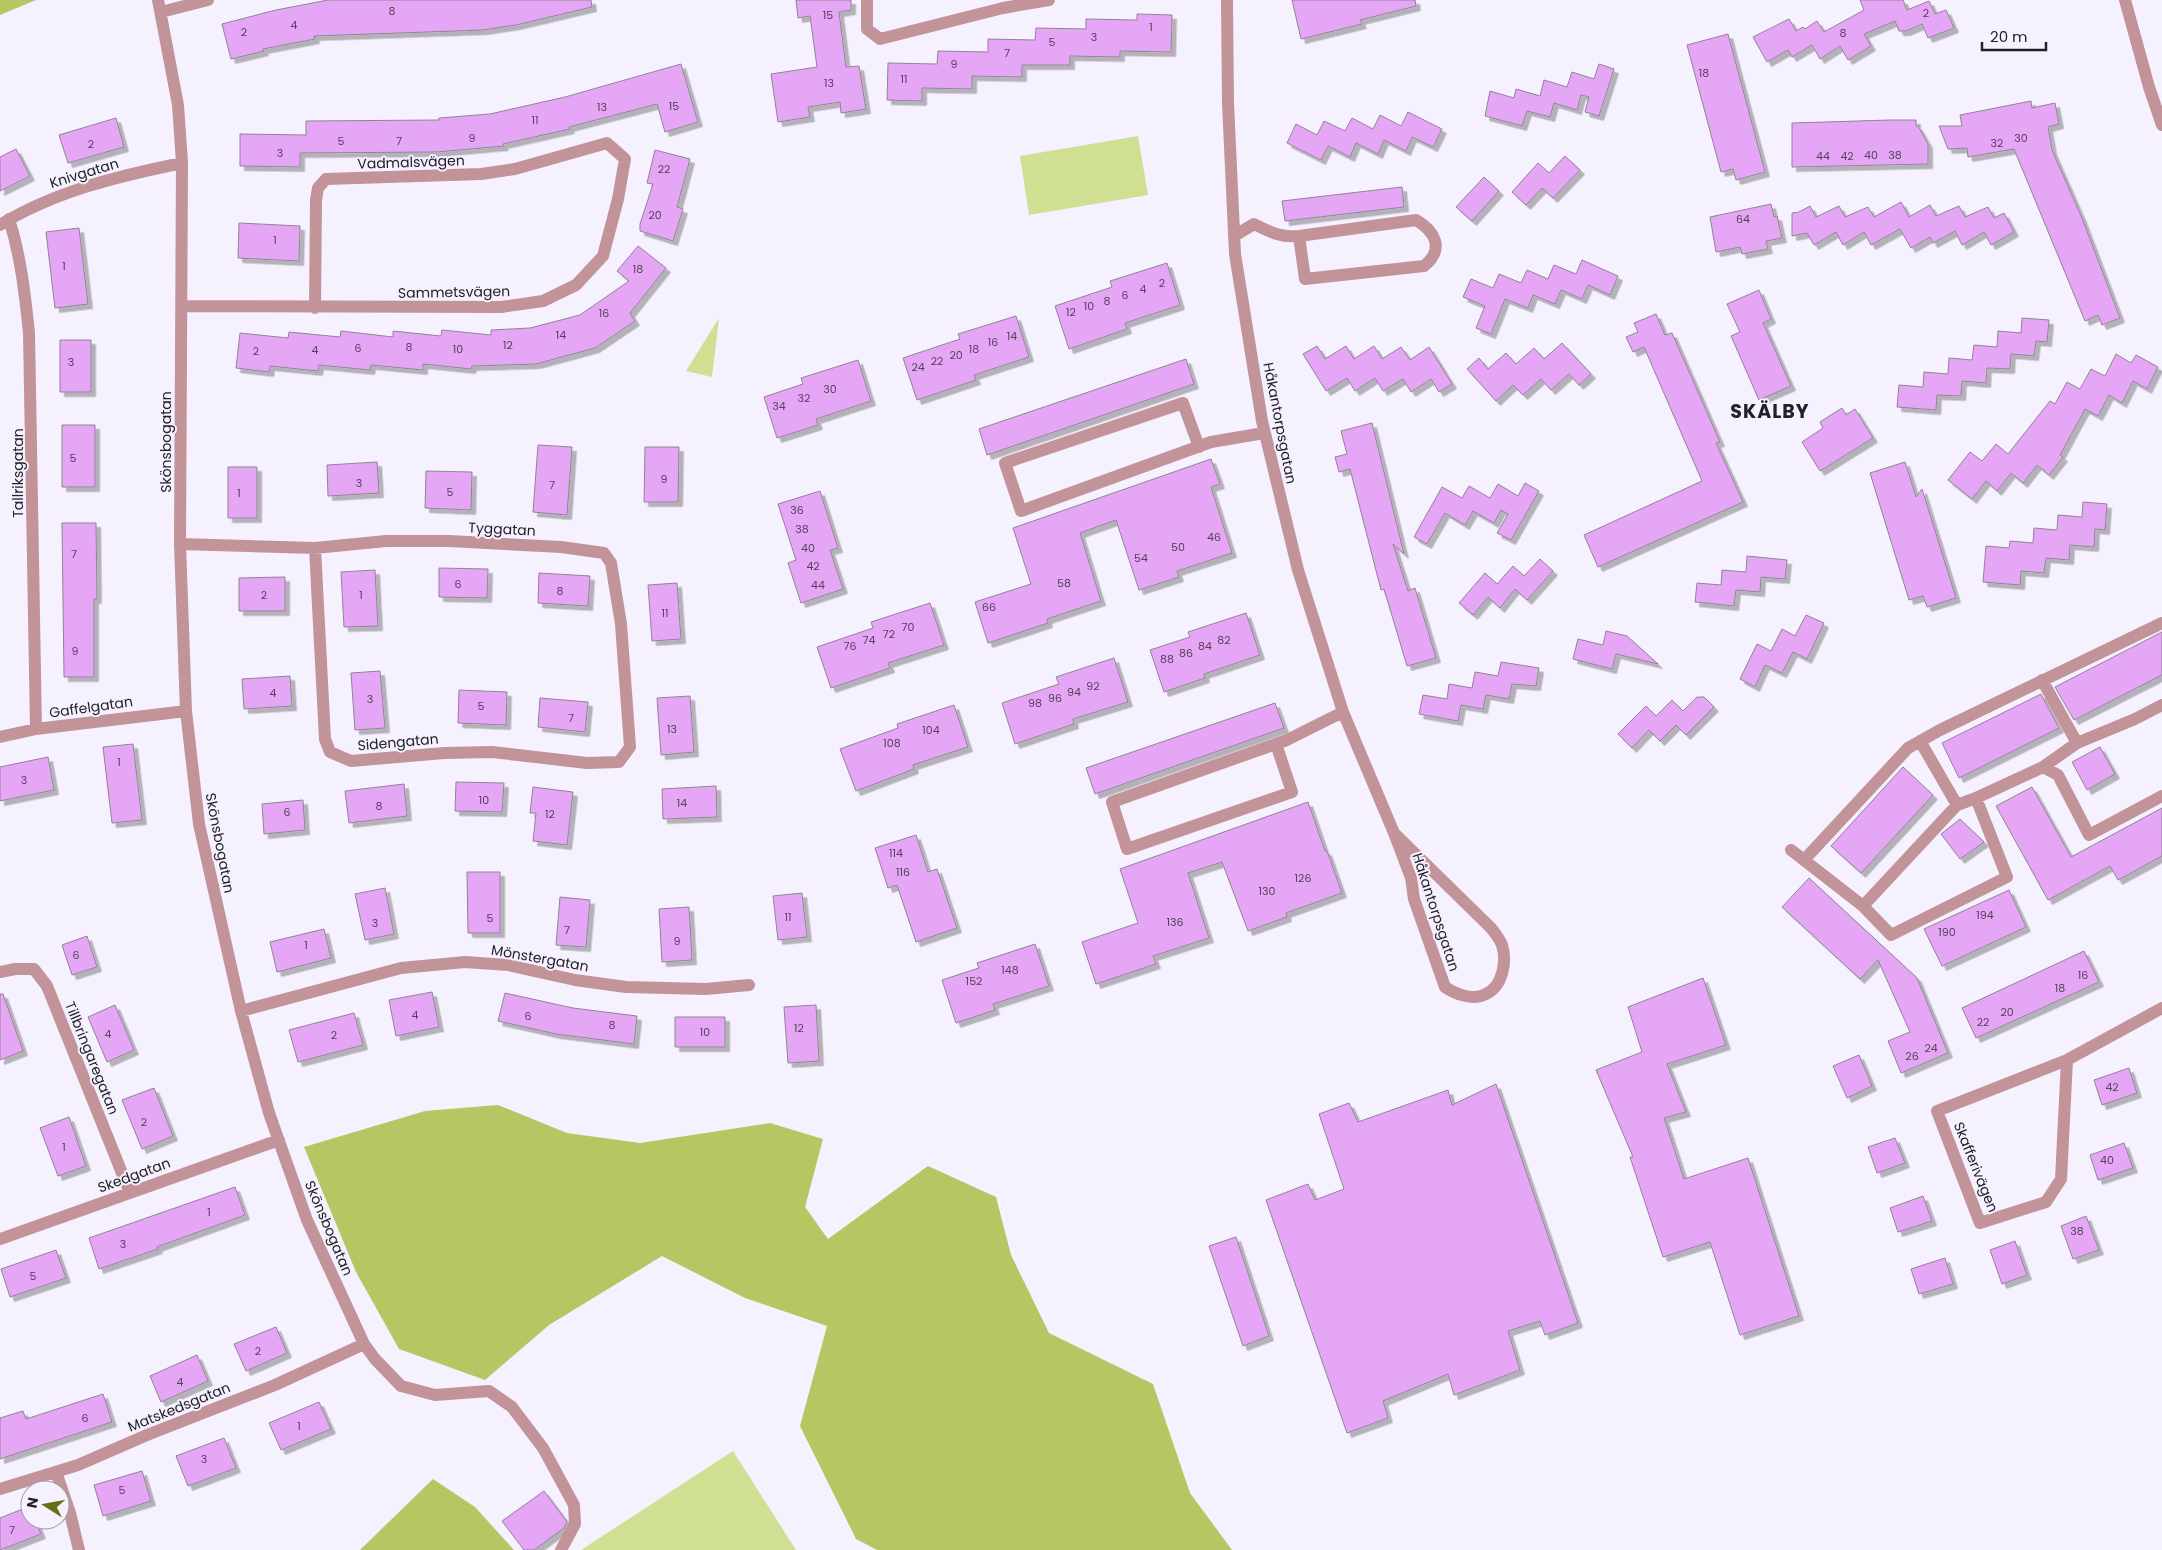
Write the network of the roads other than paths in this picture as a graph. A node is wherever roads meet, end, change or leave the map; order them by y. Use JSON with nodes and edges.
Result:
{"nodes":[{"id":1,"x":208,"y":0,"type":"edge"},
{"id":2,"x":867,"y":0,"type":"edge"},
{"id":3,"x":1049,"y":0,"type":"edge"},
{"id":4,"x":1227,"y":0,"type":"edge"},
{"id":5,"x":2125,"y":0,"type":"edge"},
{"id":6,"x":160,"y":6,"type":"edge"},
{"id":7,"x":2162,"y":125,"type":"edge"},
{"id":8,"x":620,"y":155,"type":"joint"},
{"id":9,"x":182,"y":163,"type":"junction"},
{"id":10,"x":4,"y":222,"type":"edge"},
{"id":11,"x":1234,"y":236,"type":"junction"},
{"id":12,"x":1299,"y":236,"type":"junction"},
{"id":13,"x":182,"y":306,"type":"junction"},
{"id":14,"x":315,"y":308,"type":"junction"},
{"id":15,"x":1264,"y":432,"type":"junction"},
{"id":16,"x":1199,"y":446,"type":"junction"},
{"id":17,"x":180,"y":544,"type":"junction"},
{"id":18,"x":315,"y":548,"type":"junction"},
{"id":19,"x":2162,"y":622,"type":"edge"},
{"id":20,"x":2042,"y":680,"type":"junction"},
{"id":21,"x":2162,"y":704,"type":"edge"},
{"id":22,"x":186,"y":711,"type":"junction"},
{"id":23,"x":1343,"y":712,"type":"junction"},
{"id":24,"x":36,"y":729,"type":"junction"},
{"id":25,"x":0,"y":737,"type":"edge"},
{"id":26,"x":1920,"y":741,"type":"junction"},
{"id":27,"x":2077,"y":743,"type":"junction"},
{"id":28,"x":1276,"y":744,"type":"junction"},
{"id":29,"x":615,"y":762,"type":"joint"},
{"id":30,"x":2043,"y":767,"type":"junction"},
{"id":31,"x":2162,"y":796,"type":"edge"},
{"id":32,"x":1976,"y":798,"type":"junction"},
{"id":33,"x":1957,"y":805,"type":"junction"},
{"id":34,"x":1394,"y":833,"type":"junction"},
{"id":35,"x":1791,"y":850,"type":"dead end"},
{"id":36,"x":1804,"y":860,"type":"junction"},
{"id":37,"x":1863,"y":906,"type":"junction"},
{"id":38,"x":0,"y":972,"type":"edge"},
{"id":39,"x":749,"y":985,"type":"dead end"},
{"id":40,"x":2162,"y":1008,"type":"edge"},
{"id":41,"x":241,"y":1011,"type":"junction"},
{"id":42,"x":2067,"y":1060,"type":"junction"},
{"id":43,"x":278,"y":1140,"type":"junction"},
{"id":44,"x":130,"y":1193,"type":"junction"},
{"id":45,"x":0,"y":1240,"type":"edge"},
{"id":46,"x":364,"y":1344,"type":"junction"},
{"id":47,"x":56,"y":1472,"type":"junction"},
{"id":48,"x":0,"y":1489,"type":"edge"},
{"id":49,"x":79,"y":1550,"type":"edge"},
{"id":50,"x":561,"y":1550,"type":"edge"}],
"edges":[{"from":1,"to":6,"type":"street"},
{"from":2,"to":3,"type":"street"},
{"from":4,"to":11,"type":"street","name":"Håkantorpsgatan"},
{"from":5,"to":7,"type":"street"},
{"from":6,"to":9,"type":"street","name":"Skönsbogatan"},
{"from":8,"to":14,"type":"street","name":"Sammetsvägen"},
{"from":8,"to":14,"type":"street","name":"Vadmalsvägen"},
{"from":9,"to":10,"type":"street","name":"Knivgatan"},
{"from":9,"to":13,"type":"street","name":"Skönsbogatan"},
{"from":10,"to":24,"type":"street","name":"Tallriksgatan"},
{"from":11,"to":12,"type":"street"},
{"from":11,"to":15,"type":"street","name":"Håkantorpsgatan"},
{"from":12,"to":12,"type":"street"},
{"from":13,"to":14,"type":"street","name":"Sammetsvägen"},
{"from":13,"to":17,"type":"street","name":"Skönsbogatan"},
{"from":15,"to":16,"type":"street"},
{"from":15,"to":23,"type":"street","name":"Håkantorpsgatan"},
{"from":16,"to":16,"type":"street"},
{"from":17,"to":18,"type":"street","name":"Tyggatan"},
{"from":17,"to":22,"type":"street","name":"Skönsbogatan"},
{"from":18,"to":29,"type":"street","name":"Sidengatan"},
{"from":18,"to":29,"type":"street","name":"Tyggatan"},
{"from":19,"to":20,"type":"street"},
{"from":20,"to":26,"type":"street"},
{"from":20,"to":27,"type":"street"},
{"from":21,"to":27,"type":"street"},
{"from":22,"to":24,"type":"street","name":"Gaffelgatan"},
{"from":22,"to":41,"type":"street","name":"Skönsbogatan"},
{"from":23,"to":28,"type":"street"},
{"from":23,"to":34,"type":"street","name":"Håkantorpsgatan"},
{"from":24,"to":25,"type":"street","name":"Gaffelgatan"},
{"from":26,"to":33,"type":"street"},
{"from":26,"to":36,"type":"street"},
{"from":27,"to":30,"type":"street"},
{"from":28,"to":28,"type":"street"},
{"from":30,"to":31,"type":"street"},
{"from":30,"to":32,"type":"street"},
{"from":32,"to":33,"type":"street"},
{"from":32,"to":37,"type":"street"},
{"from":33,"to":37,"type":"street"},
{"from":34,"to":34,"type":"street","name":"Håkantorpsgatan"},
{"from":35,"to":36,"type":"street"},
{"from":36,"to":37,"type":"street"},
{"from":38,"to":44,"type":"street","name":"Tillbringaregatan"},
{"from":39,"to":41,"type":"street","name":"Mönstergatan"},
{"from":40,"to":42,"type":"street","name":"Skafferivägen"},
{"from":41,"to":43,"type":"street","name":"Skönsbogatan"},
{"from":42,"to":42,"type":"street","name":"Skafferivägen"},
{"from":43,"to":44,"type":"street","name":"Skedgatan"},
{"from":43,"to":46,"type":"street","name":"Skönsbogatan"},
{"from":44,"to":45,"type":"street","name":"Skedgatan"},
{"from":46,"to":47,"type":"street","name":"Matskedsgatan"},
{"from":46,"to":50,"type":"street","name":"Skönsbogatan"},
{"from":47,"to":48,"type":"street","name":"Matskedsgatan"},
{"from":47,"to":49,"type":"street"}]}
